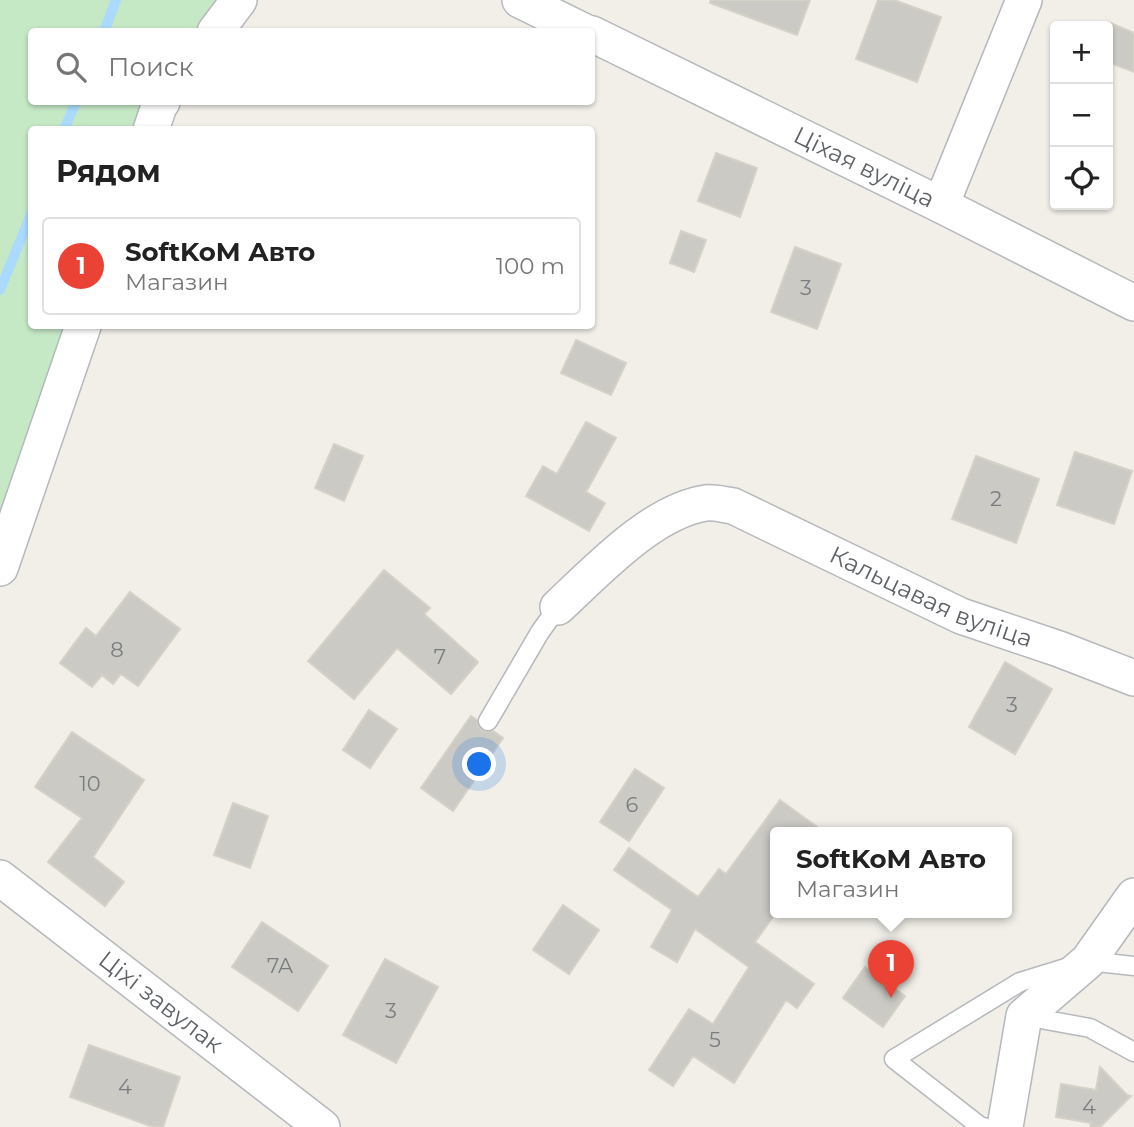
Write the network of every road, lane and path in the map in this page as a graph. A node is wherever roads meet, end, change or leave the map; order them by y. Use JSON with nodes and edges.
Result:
{"nodes":[{"id":1,"x":239,"y":0,"type":"edge"},
{"id":2,"x":520,"y":0,"type":"edge"},
{"id":3,"x":1024,"y":0,"type":"edge"},
{"id":4,"x":218,"y":28,"type":"edge"},
{"id":5,"x":577,"y":28,"type":"edge"},
{"id":6,"x":595,"y":35,"type":"edge"},
{"id":7,"x":160,"y":105,"type":"edge"},
{"id":8,"x":152,"y":126,"type":"edge"},
{"id":9,"x":941,"y":205,"type":"junction"},
{"id":10,"x":1134,"y":303,"type":"edge"},
{"id":11,"x":82,"y":329,"type":"edge"},
{"id":12,"x":0,"y":568,"type":"edge"},
{"id":13,"x":558,"y":607,"type":"joint"},
{"id":14,"x":1134,"y":678,"type":"edge"},
{"id":15,"x":488,"y":721,"type":"dead end"},
{"id":16,"x":0,"y":878,"type":"edge"},
{"id":17,"x":1134,"y":897,"type":"edge"},
{"id":18,"x":1088,"y":961,"type":"junction"},
{"id":19,"x":1134,"y":966,"type":"edge"},
{"id":20,"x":1024,"y":1016,"type":"junction"},
{"id":21,"x":1134,"y":1052,"type":"edge"},
{"id":22,"x":322,"y":1127,"type":"edge"},
{"id":23,"x":984,"y":1127,"type":"edge"},
{"id":24,"x":1004,"y":1127,"type":"edge"}],
"edges":[{"from":1,"to":4,"type":"street"},
{"from":2,"to":5,"type":"street"},
{"from":3,"to":9,"type":"street"},
{"from":6,"to":9,"type":"street","name":"Ціхая вуліца"},
{"from":7,"to":8,"type":"street"},
{"from":9,"to":10,"type":"street","name":"Ціхая вуліца"},
{"from":11,"to":12,"type":"street"},
{"from":13,"to":14,"type":"street","name":"Кальцавая вуліца"},
{"from":13,"to":15,"type":"lane"},
{"from":16,"to":22,"type":"street","name":"Ціхі завулак"},
{"from":17,"to":18,"type":"street"},
{"from":18,"to":19,"type":"lane"},
{"from":18,"to":20,"type":"street"},
{"from":18,"to":23,"type":"lane"},
{"from":20,"to":21,"type":"lane"},
{"from":20,"to":24,"type":"street"}]}
